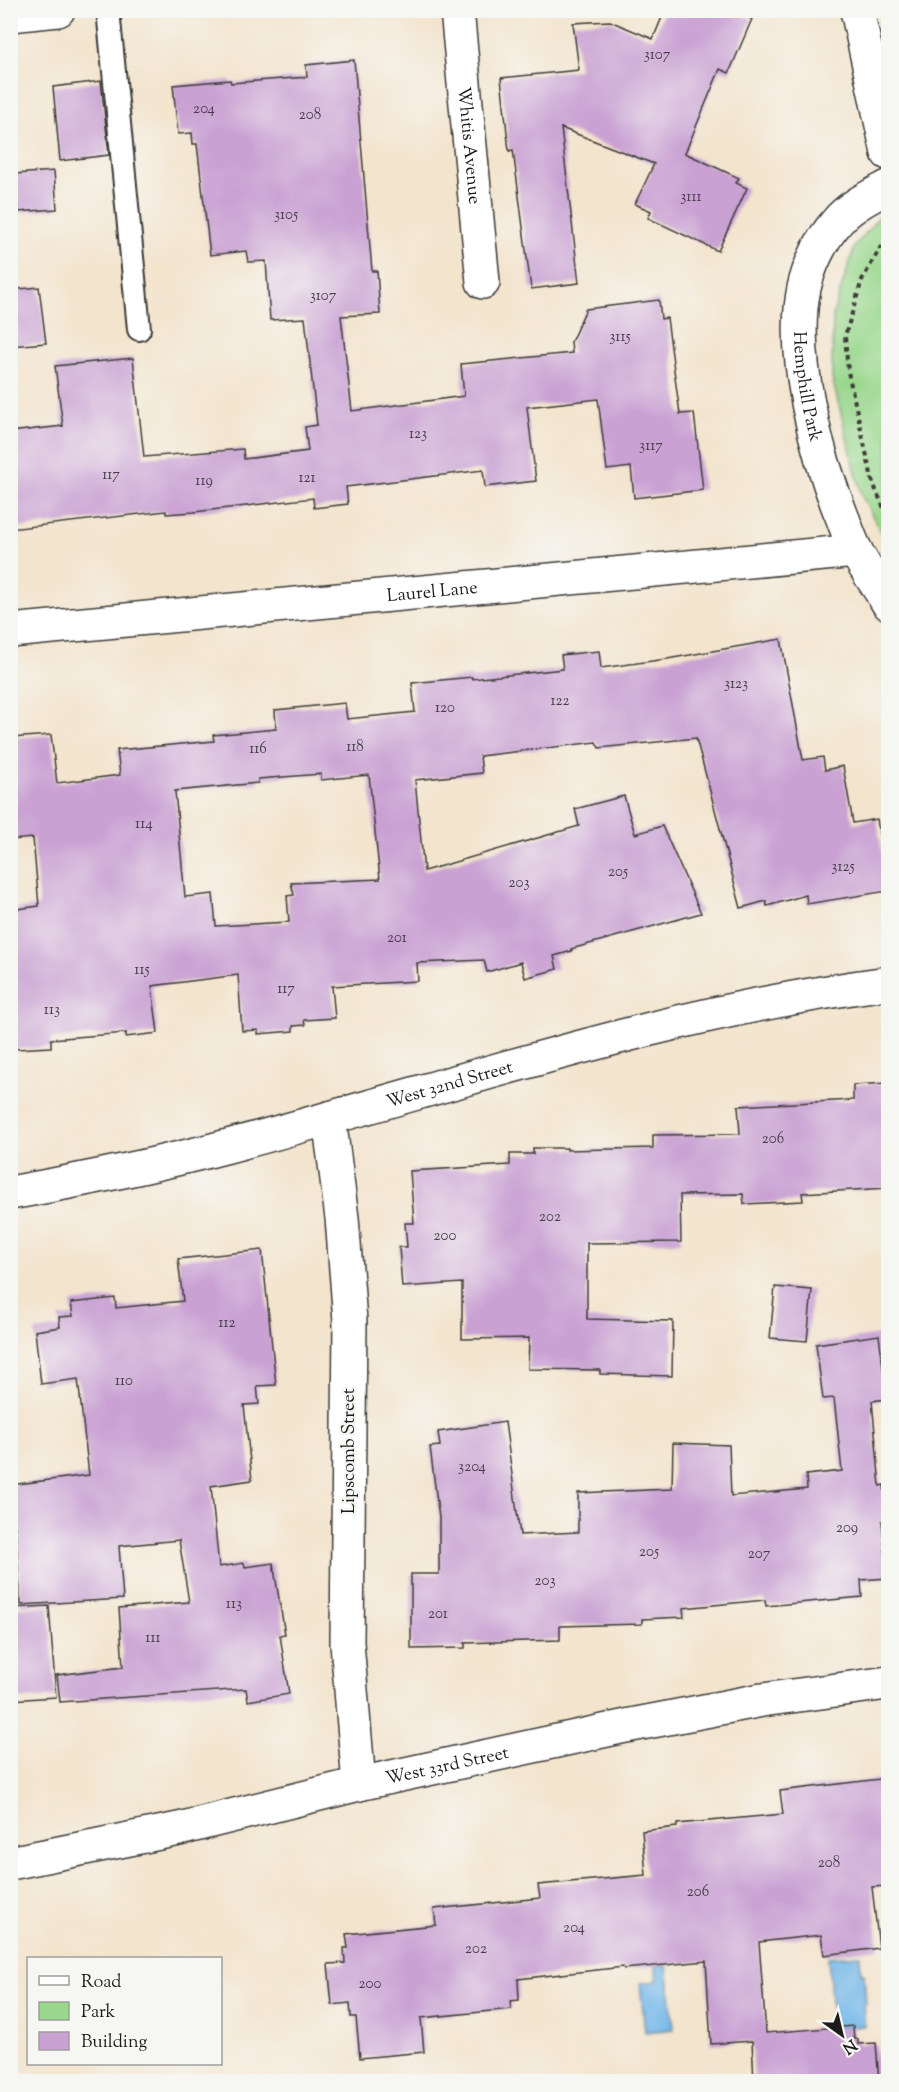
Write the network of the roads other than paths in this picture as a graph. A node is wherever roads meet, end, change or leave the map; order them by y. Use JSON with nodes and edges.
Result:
{"nodes":[{"id":1,"x":58,"y":10,"type":"edge"},
{"id":2,"x":108,"y":10,"type":"edge"},
{"id":3,"x":457,"y":10,"type":"edge"},
{"id":4,"x":857,"y":10,"type":"edge"},
{"id":5,"x":10,"y":15,"type":"edge"},
{"id":6,"x":888,"y":153,"type":"edge"},
{"id":7,"x":888,"y":188,"type":"edge"},
{"id":8,"x":483,"y":282,"type":"dead end"},
{"id":9,"x":139,"y":329,"type":"dead end"},
{"id":10,"x":856,"y":551,"type":"junction"},
{"id":11,"x":888,"y":603,"type":"edge"},
{"id":12,"x":10,"y":631,"type":"edge"},
{"id":13,"x":888,"y":983,"type":"edge"},
{"id":14,"x":329,"y":1118,"type":"junction"},
{"id":15,"x":10,"y":1193,"type":"edge"},
{"id":16,"x":888,"y":1683,"type":"edge"},
{"id":17,"x":359,"y":1784,"type":"junction"},
{"id":18,"x":10,"y":1863,"type":"edge"}],
"edges":[{"from":1,"to":5,"type":"street"},
{"from":2,"to":9,"type":"lane"},
{"from":3,"to":8,"type":"street","name":"Whitis Avenue"},
{"from":4,"to":6,"type":"street"},
{"from":7,"to":10,"type":"street","name":"Hemphill Park"},
{"from":10,"to":11,"type":"street","name":"Hemphill Park"},
{"from":10,"to":12,"type":"street","name":"Laurel Lane"},
{"from":13,"to":14,"type":"street","name":"West 32nd Street"},
{"from":14,"to":15,"type":"street","name":"West 32nd Street"},
{"from":14,"to":17,"type":"street","name":"Lipscomb Street"},
{"from":16,"to":17,"type":"street","name":"West 33rd Street"},
{"from":17,"to":18,"type":"street","name":"West 33rd Street"}]}
